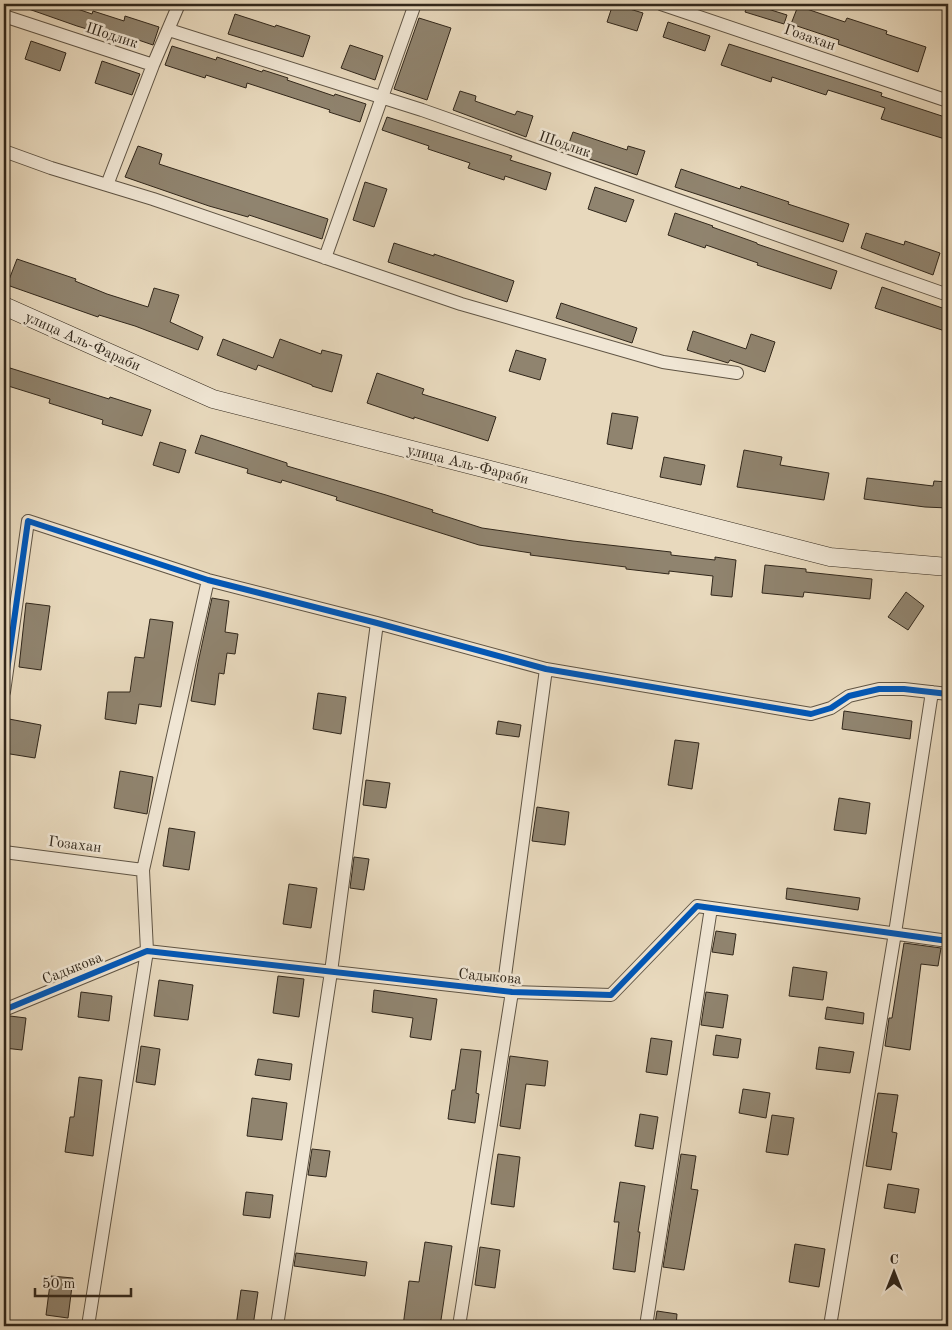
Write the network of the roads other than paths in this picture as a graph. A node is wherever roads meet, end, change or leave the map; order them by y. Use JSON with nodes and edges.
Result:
{"nodes":[{"id":1,"x":179,"y":4,"type":"edge"},
{"id":2,"x":415,"y":4,"type":"edge"},
{"id":3,"x":661,"y":4,"type":"edge"},
{"id":4,"x":4,"y":16,"type":"edge"},
{"id":5,"x":169,"y":30,"type":"junction"},
{"id":6,"x":153,"y":65,"type":"junction"},
{"id":7,"x":382,"y":98,"type":"junction"},
{"id":8,"x":948,"y":101,"type":"edge"},
{"id":9,"x":4,"y":151,"type":"edge"},
{"id":10,"x":107,"y":185,"type":"junction"},
{"id":11,"x":326,"y":258,"type":"junction"},
{"id":12,"x":948,"y":294,"type":"edge"},
{"id":13,"x":4,"y":306,"type":"edge"},
{"id":14,"x":737,"y":373,"type":"dead end"},
{"id":15,"x":948,"y":566,"type":"edge"},
{"id":16,"x":208,"y":580,"type":"junction"},
{"id":17,"x":377,"y":623,"type":"junction"},
{"id":18,"x":546,"y":669,"type":"junction"},
{"id":19,"x":4,"y":692,"type":"edge"},
{"id":20,"x":932,"y":692,"type":"junction"},
{"id":21,"x":948,"y":694,"type":"edge"},
{"id":22,"x":4,"y":852,"type":"edge"},
{"id":23,"x":143,"y":870,"type":"junction"},
{"id":24,"x":711,"y":908,"type":"junction"},
{"id":25,"x":895,"y":933,"type":"junction"},
{"id":26,"x":948,"y":941,"type":"edge"},
{"id":27,"x":147,"y":951,"type":"junction"},
{"id":28,"x":331,"y":972,"type":"junction"},
{"id":29,"x":508,"y":991,"type":"junction"},
{"id":30,"x":4,"y":1010,"type":"edge"},
{"id":31,"x":88,"y":1326,"type":"edge"},
{"id":32,"x":277,"y":1326,"type":"edge"},
{"id":33,"x":459,"y":1326,"type":"edge"},
{"id":34,"x":646,"y":1326,"type":"edge"},
{"id":35,"x":830,"y":1326,"type":"edge"}],
"edges":[{"from":1,"to":5,"type":"street"},
{"from":2,"to":7,"type":"street"},
{"from":3,"to":8,"type":"street","name":"Гозахан"},
{"from":4,"to":6,"type":"street","name":"Шодлик"},
{"from":5,"to":6,"type":"street"},
{"from":5,"to":7,"type":"street","name":"Шодлик"},
{"from":6,"to":10,"type":"street"},
{"from":7,"to":11,"type":"street"},
{"from":7,"to":12,"type":"street","name":"Шодлик"},
{"from":9,"to":10,"type":"street"},
{"from":10,"to":11,"type":"street"},
{"from":11,"to":14,"type":"street"},
{"from":13,"to":15,"type":"main road","name":"улица Аль-Фараби"},
{"from":16,"to":17,"type":"street"},
{"from":16,"to":19,"type":"street"},
{"from":16,"to":23,"type":"street"},
{"from":17,"to":18,"type":"street"},
{"from":17,"to":28,"type":"street"},
{"from":18,"to":20,"type":"street"},
{"from":18,"to":29,"type":"street"},
{"from":20,"to":21,"type":"street"},
{"from":20,"to":25,"type":"street"},
{"from":22,"to":23,"type":"street","name":"Гозахан"},
{"from":23,"to":27,"type":"street"},
{"from":24,"to":25,"type":"street","name":"Садыкова"},
{"from":24,"to":29,"type":"street","name":"Садыкова"},
{"from":24,"to":34,"type":"street"},
{"from":25,"to":26,"type":"street","name":"Садыкова"},
{"from":25,"to":35,"type":"street"},
{"from":27,"to":28,"type":"street","name":"Садыкова"},
{"from":27,"to":30,"type":"street","name":"Садыкова"},
{"from":27,"to":31,"type":"street"},
{"from":28,"to":29,"type":"street","name":"Садыкова"},
{"from":28,"to":32,"type":"street"},
{"from":29,"to":33,"type":"street"}]}
